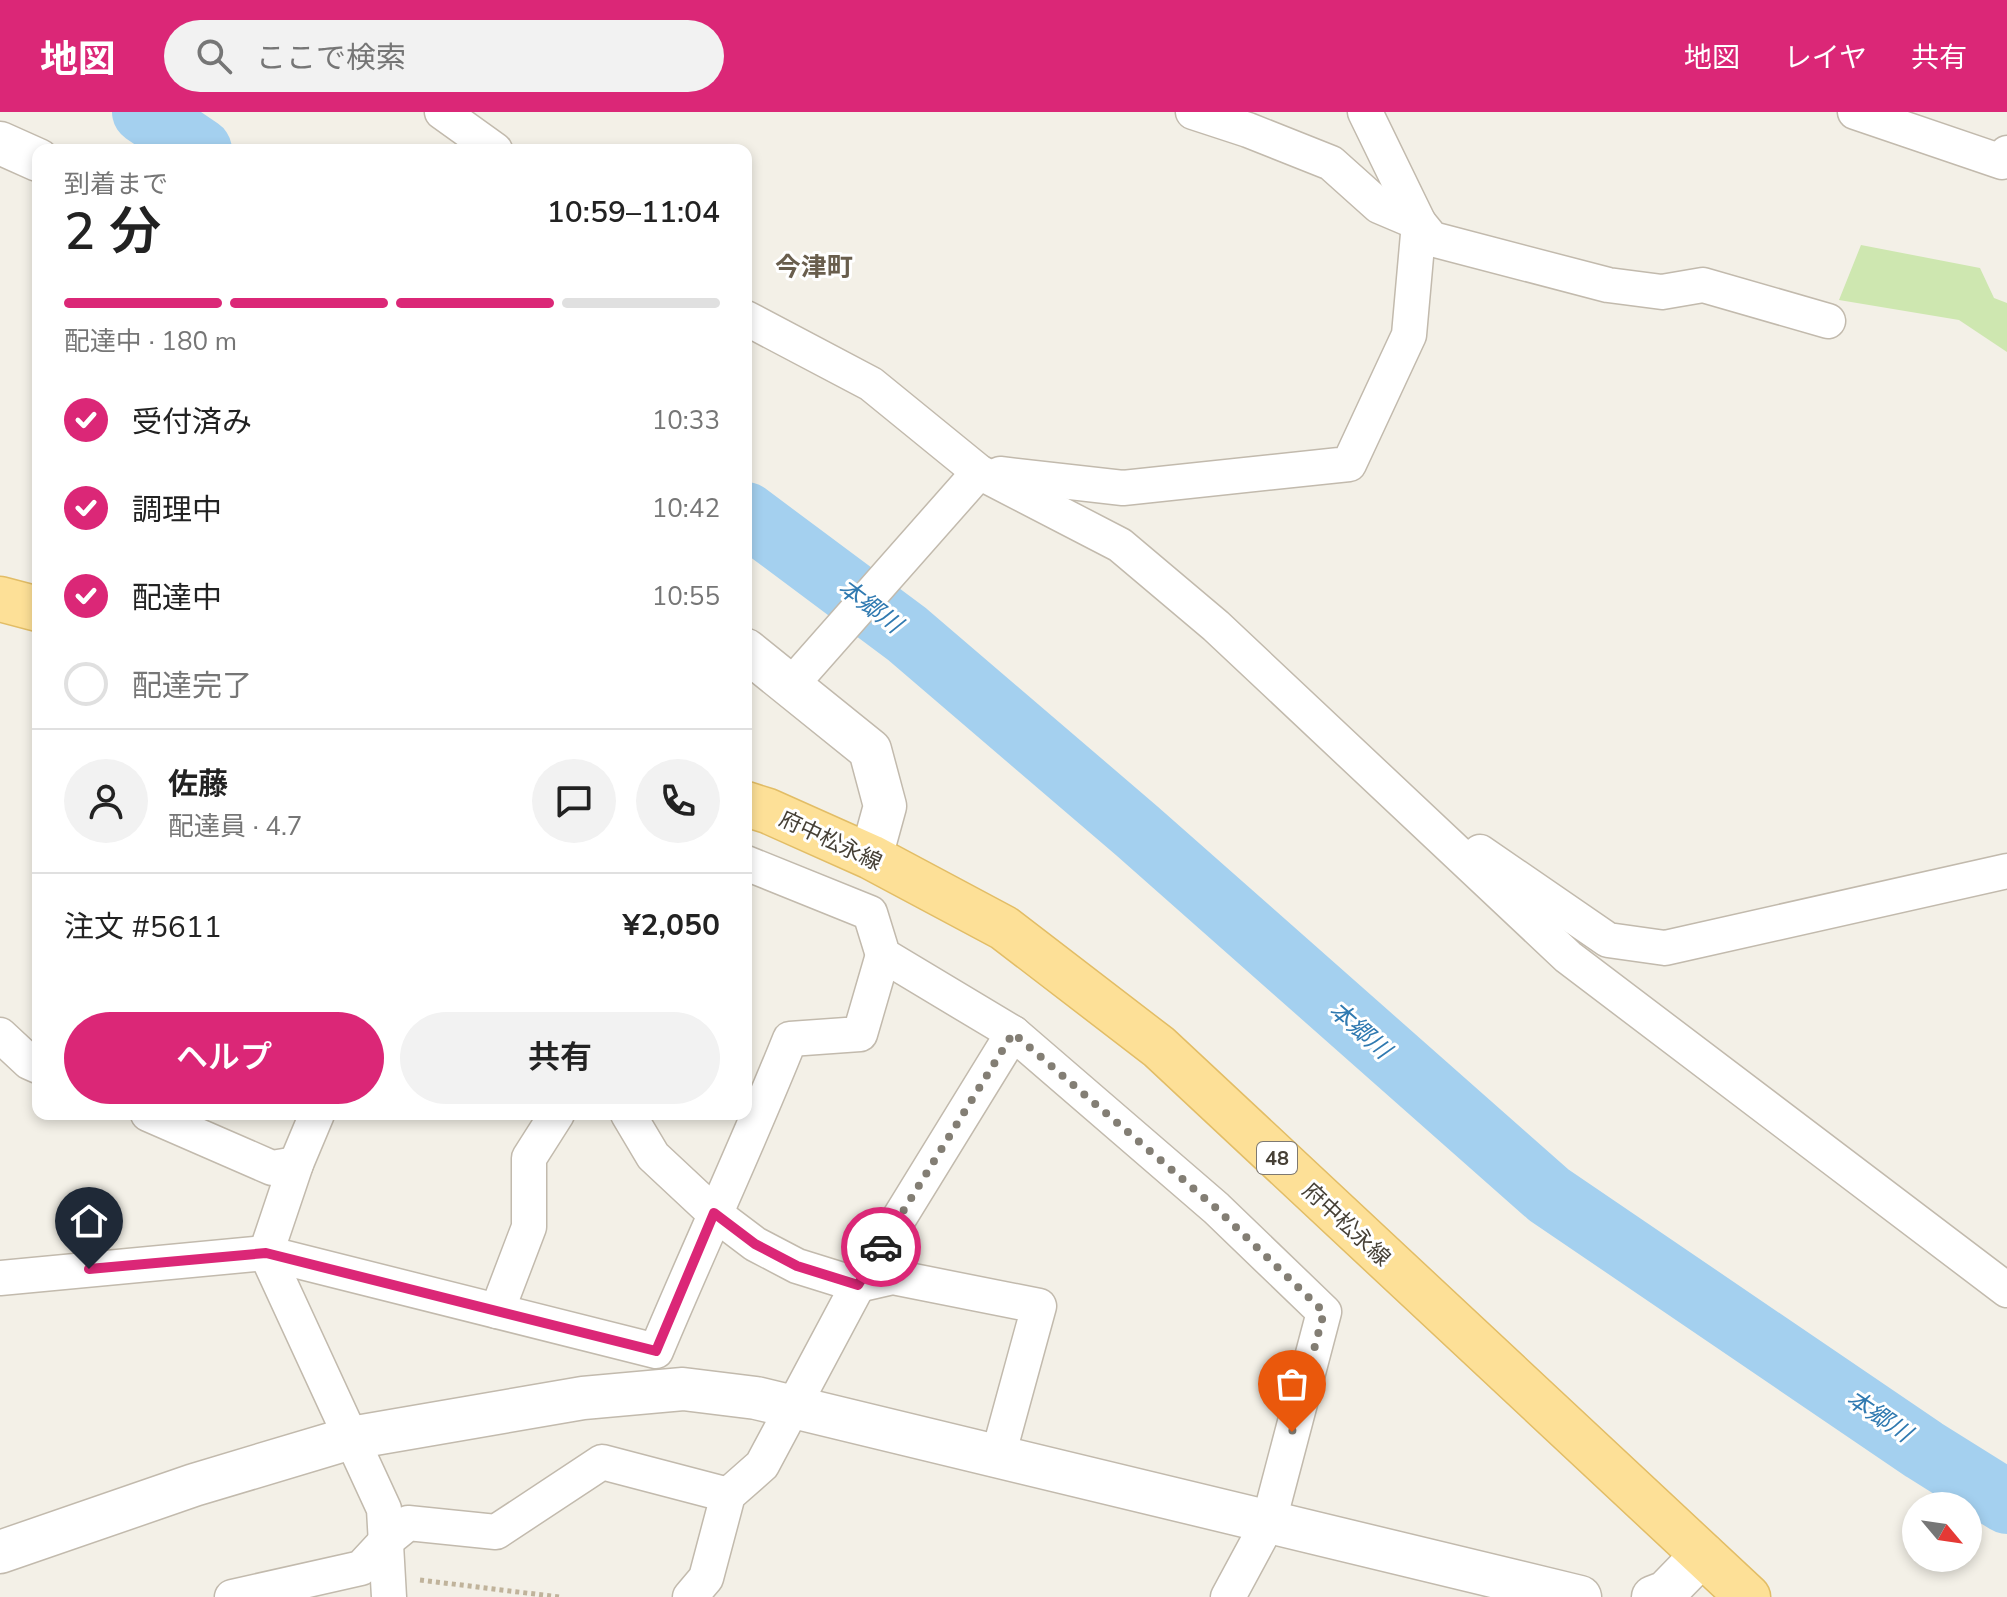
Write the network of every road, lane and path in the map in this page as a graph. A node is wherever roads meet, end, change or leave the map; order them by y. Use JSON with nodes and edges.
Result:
{"nodes":[{"id":1,"x":442,"y":112,"type":"edge"},
{"id":2,"x":1193,"y":112,"type":"edge"},
{"id":3,"x":1365,"y":112,"type":"edge"},
{"id":4,"x":1855,"y":112,"type":"edge"},
{"id":5,"x":1245,"y":121,"type":"edge"},
{"id":6,"x":0,"y":143,"type":"edge"},
{"id":7,"x":487,"y":144,"type":"edge"},
{"id":8,"x":2007,"y":153,"type":"edge"},
{"id":9,"x":32,"y":157,"type":"edge"},
{"id":10,"x":1419,"y":223,"type":"junction"},
{"id":11,"x":752,"y":321,"type":"edge"},
{"id":12,"x":1828,"y":321,"type":"dead end"},
{"id":13,"x":979,"y":472,"type":"junction"},
{"id":14,"x":0,"y":599,"type":"edge"},
{"id":15,"x":32,"y":607,"type":"edge"},
{"id":16,"x":752,"y":652,"type":"edge"},
{"id":17,"x":803,"y":672,"type":"junction"},
{"id":18,"x":752,"y":806,"type":"edge"},
{"id":19,"x":1468,"y":854,"type":"junction"},
{"id":20,"x":871,"y":857,"type":"junction"},
{"id":21,"x":752,"y":865,"type":"edge"},
{"id":22,"x":2007,"y":871,"type":"edge"},
{"id":23,"x":883,"y":955,"type":"junction"},
{"id":24,"x":1013,"y":1033,"type":"junction"},
{"id":25,"x":0,"y":1035,"type":"edge"},
{"id":26,"x":32,"y":1063,"type":"edge"},
{"id":27,"x":162,"y":1120,"type":"edge"},
{"id":28,"x":314,"y":1120,"type":"edge"},
{"id":29,"x":553,"y":1120,"type":"edge"},
{"id":30,"x":632,"y":1120,"type":"edge"},
{"id":31,"x":296,"y":1164,"type":"junction"},
{"id":32,"x":714,"y":1213,"type":"junction"},
{"id":33,"x":266,"y":1253,"type":"junction"},
{"id":34,"x":0,"y":1278,"type":"edge"},
{"id":35,"x":858,"y":1285,"type":"junction"},
{"id":36,"x":2007,"y":1290,"type":"edge"},
{"id":37,"x":497,"y":1311,"type":"junction"},
{"id":38,"x":792,"y":1406,"type":"junction"},
{"id":39,"x":351,"y":1438,"type":"junction"},
{"id":40,"x":998,"y":1456,"type":"junction"},
{"id":41,"x":728,"y":1495,"type":"junction"},
{"id":42,"x":1269,"y":1521,"type":"junction"},
{"id":43,"x":387,"y":1540,"type":"junction"},
{"id":44,"x":0,"y":1552,"type":"edge"},
{"id":45,"x":1703,"y":1554,"type":"junction"},
{"id":46,"x":388,"y":1587,"type":"edge"},
{"id":47,"x":703,"y":1591,"type":"edge"},
{"id":48,"x":232,"y":1597,"type":"edge"},
{"id":49,"x":559,"y":1597,"type":"edge"},
{"id":50,"x":1228,"y":1597,"type":"edge"},
{"id":51,"x":1580,"y":1597,"type":"edge"},
{"id":52,"x":1653,"y":1597,"type":"edge"},
{"id":53,"x":1748,"y":1597,"type":"edge"}],
"edges":[{"from":1,"to":7,"type":"street"},
{"from":2,"to":5,"type":"street"},
{"from":3,"to":10,"type":"street"},
{"from":4,"to":8,"type":"street"},
{"from":5,"to":10,"type":"street"},
{"from":6,"to":9,"type":"street"},
{"from":10,"to":12,"type":"street"},
{"from":10,"to":13,"type":"street"},
{"from":11,"to":13,"type":"street"},
{"from":13,"to":17,"type":"street"},
{"from":13,"to":19,"type":"street"},
{"from":14,"to":15,"type":"main road"},
{"from":16,"to":17,"type":"street"},
{"from":17,"to":20,"type":"street"},
{"from":18,"to":20,"type":"main road","name":"府中松永線","number":"48"},
{"from":19,"to":22,"type":"street"},
{"from":19,"to":36,"type":"street"},
{"from":20,"to":45,"type":"main road","name":"府中松永線","number":"48"},
{"from":21,"to":23,"type":"street"},
{"from":23,"to":24,"type":"street"},
{"from":23,"to":32,"type":"street"},
{"from":24,"to":35,"type":"street"},
{"from":24,"to":42,"type":"street"},
{"from":25,"to":26,"type":"street"},
{"from":27,"to":31,"type":"street"},
{"from":28,"to":31,"type":"street"},
{"from":29,"to":37,"type":"street"},
{"from":30,"to":32,"type":"street"},
{"from":31,"to":33,"type":"street"},
{"from":32,"to":35,"type":"street"},
{"from":32,"to":37,"type":"street"},
{"from":33,"to":34,"type":"street"},
{"from":33,"to":37,"type":"street"},
{"from":33,"to":39,"type":"street"},
{"from":35,"to":38,"type":"street"},
{"from":35,"to":40,"type":"street"},
{"from":38,"to":39,"type":"street"},
{"from":38,"to":40,"type":"street"},
{"from":38,"to":41,"type":"street"},
{"from":39,"to":43,"type":"street"},
{"from":39,"to":44,"type":"street"},
{"from":40,"to":42,"type":"street"},
{"from":41,"to":43,"type":"street"},
{"from":41,"to":47,"type":"street"},
{"from":42,"to":50,"type":"street"},
{"from":42,"to":51,"type":"street"},
{"from":43,"to":46,"type":"street"},
{"from":43,"to":48,"type":"street"},
{"from":45,"to":52,"type":"street"},
{"from":45,"to":53,"type":"main road","name":"府中松永線","number":"48"},
{"from":46,"to":49,"type":"path"}]}
